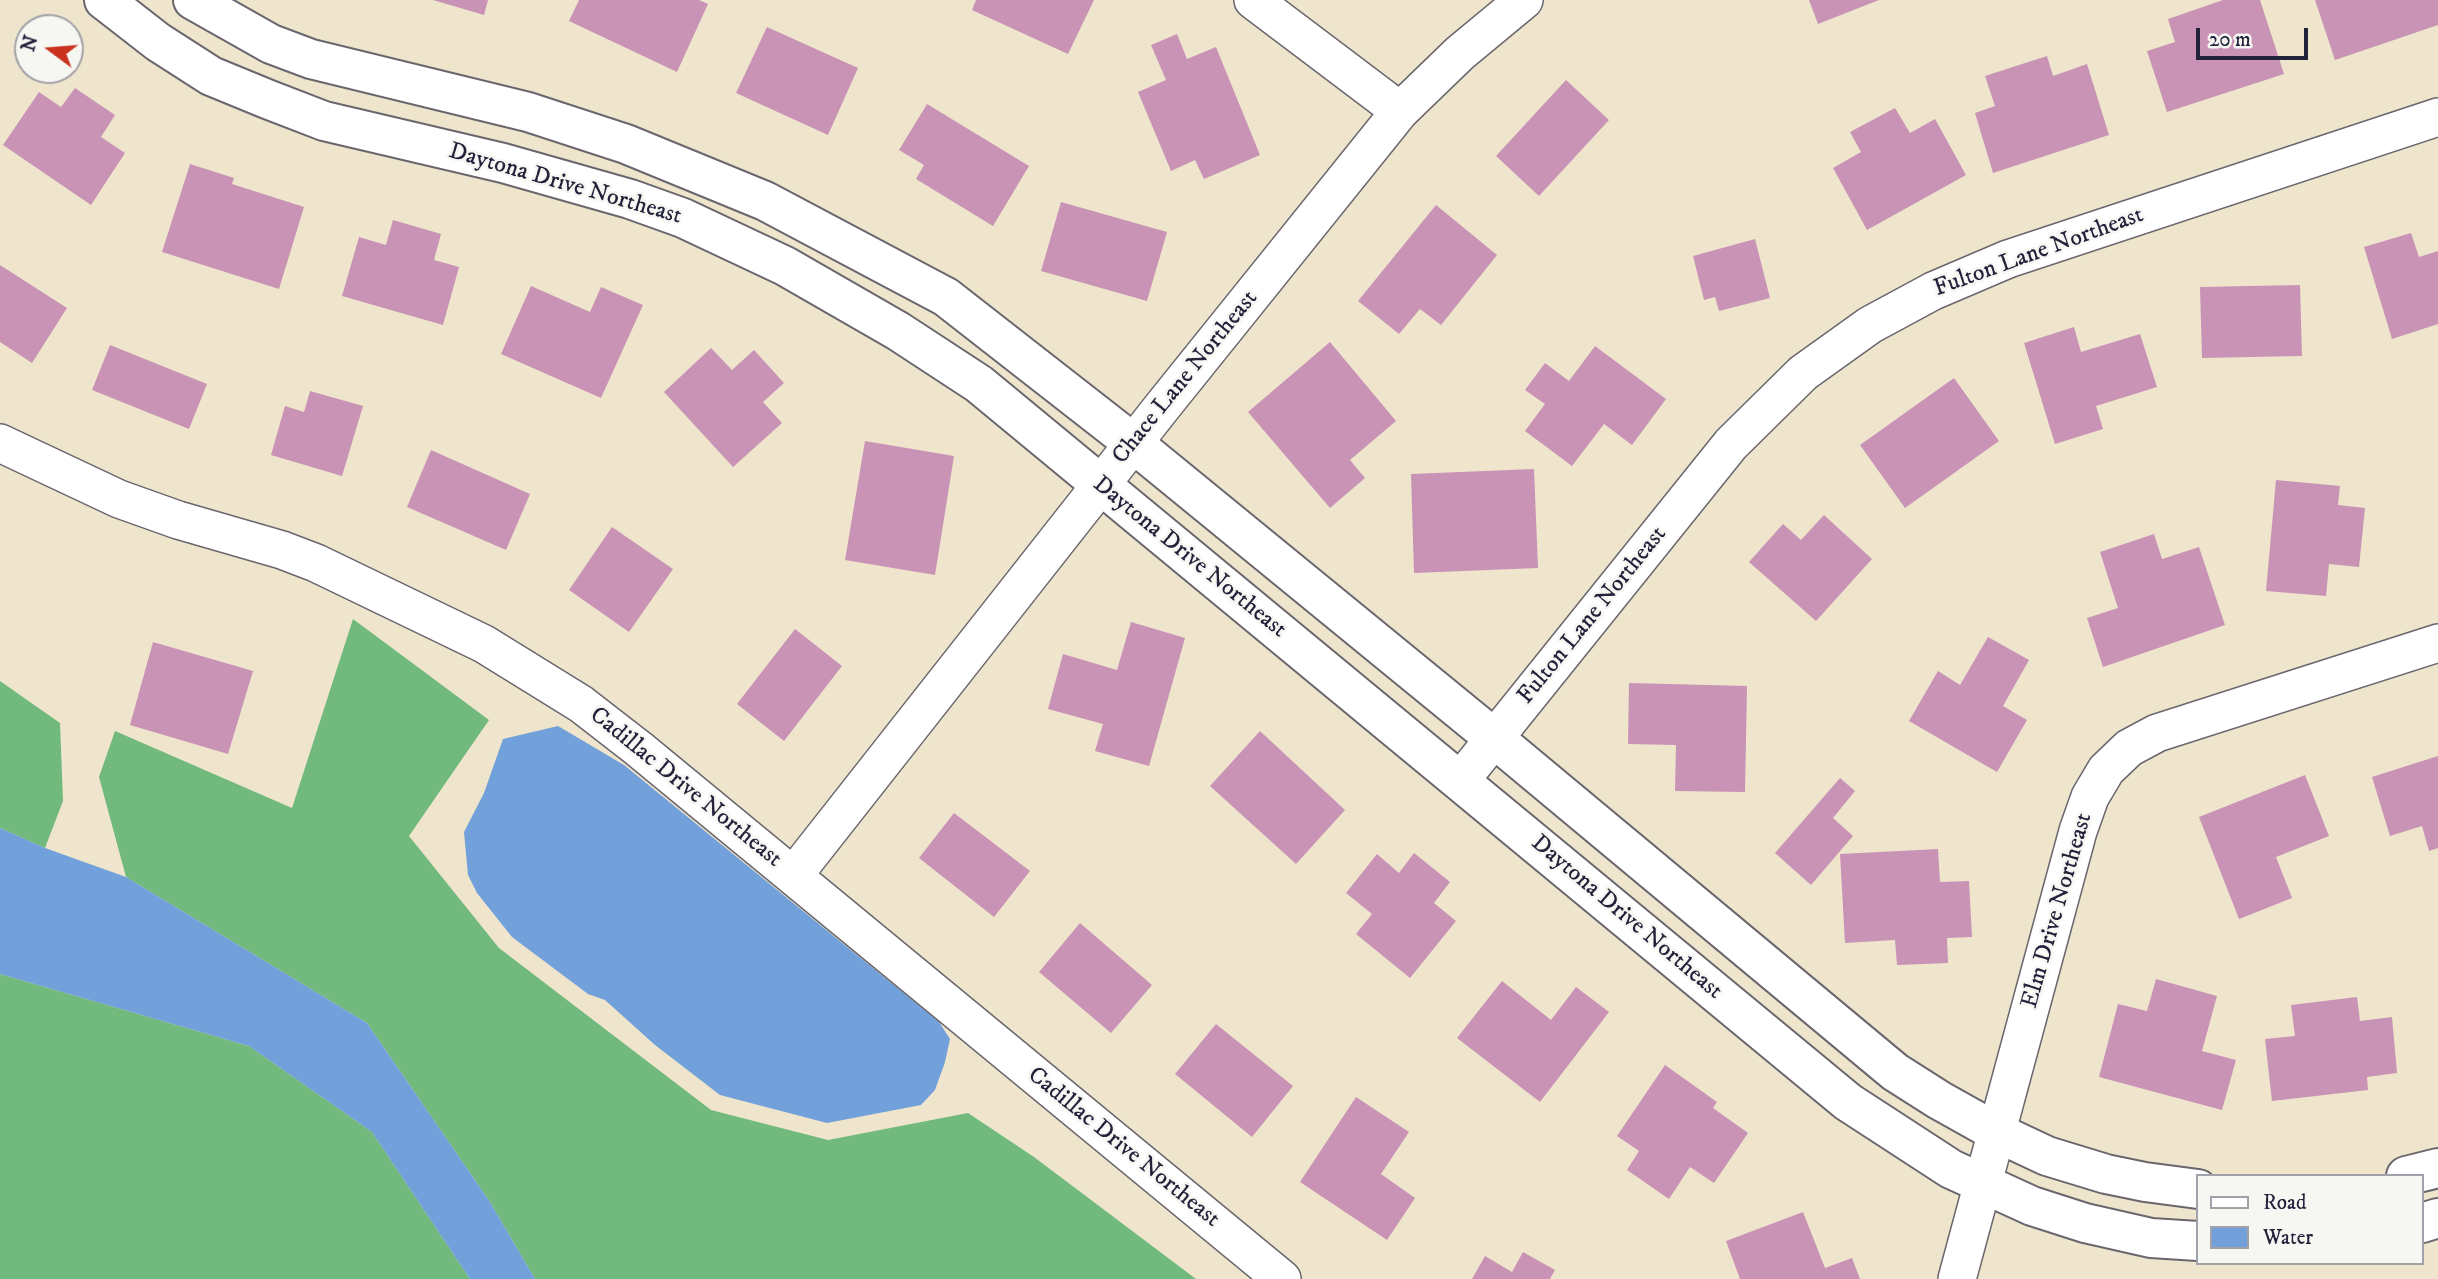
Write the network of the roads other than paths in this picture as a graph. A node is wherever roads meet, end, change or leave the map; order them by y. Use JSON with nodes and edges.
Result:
{"nodes":[{"id":1,"x":104,"y":0,"type":"edge"},
{"id":2,"x":193,"y":0,"type":"edge"},
{"id":3,"x":1253,"y":0,"type":"edge"},
{"id":4,"x":1524,"y":0,"type":"edge"},
{"id":5,"x":1400,"y":111,"type":"junction"},
{"id":6,"x":2438,"y":117,"type":"edge"},
{"id":7,"x":0,"y":443,"type":"edge"},
{"id":8,"x":1133,"y":443,"type":"junction"},
{"id":9,"x":1100,"y":485,"type":"junction"},
{"id":10,"x":2438,"y":643,"type":"edge"},
{"id":11,"x":1495,"y":739,"type":"junction"},
{"id":12,"x":1460,"y":781,"type":"junction"},
{"id":13,"x":793,"y":876,"type":"junction"},
{"id":14,"x":1998,"y":1133,"type":"junction"},
{"id":15,"x":2438,"y":1167,"type":"edge"},
{"id":16,"x":2413,"y":1174,"type":"edge"},
{"id":17,"x":1984,"y":1184,"type":"junction"},
{"id":18,"x":2196,"y":1189,"type":"edge"},
{"id":19,"x":2196,"y":1241,"type":"edge"},
{"id":20,"x":1282,"y":1279,"type":"edge"},
{"id":21,"x":1957,"y":1279,"type":"edge"}],
"edges":[{"from":1,"to":9,"type":"street","name":"Daytona Drive Northeast"},
{"from":2,"to":8,"type":"street","name":"Daytona Drive Northeast"},
{"from":3,"to":5,"type":"street"},
{"from":4,"to":5,"type":"street","name":"Chace Lane Northeast"},
{"from":5,"to":8,"type":"street","name":"Chace Lane Northeast"},
{"from":6,"to":11,"type":"street","name":"Fulton Lane Northeast"},
{"from":7,"to":13,"type":"street","name":"Cadillac Drive Northeast"},
{"from":8,"to":9,"type":"street","name":"Chace Lane Northeast"},
{"from":8,"to":11,"type":"street","name":"Daytona Drive Northeast"},
{"from":9,"to":12,"type":"street","name":"Daytona Drive Northeast"},
{"from":9,"to":13,"type":"street","name":"Chace Lane Northeast"},
{"from":10,"to":14,"type":"street","name":"Elm Drive Northeast"},
{"from":11,"to":12,"type":"street","name":"Fulton Lane Northeast"},
{"from":11,"to":14,"type":"street","name":"Daytona Drive Northeast"},
{"from":12,"to":17,"type":"street","name":"Daytona Drive Northeast"},
{"from":13,"to":20,"type":"street","name":"Cadillac Drive Northeast"},
{"from":14,"to":17,"type":"street","name":"Elm Drive Northeast"},
{"from":14,"to":18,"type":"street","name":"Daytona Drive Northeast"},
{"from":15,"to":16,"type":"street"},
{"from":17,"to":19,"type":"street","name":"Daytona Drive Northeast"},
{"from":17,"to":21,"type":"street","name":"Elm Drive Northeast"}]}
